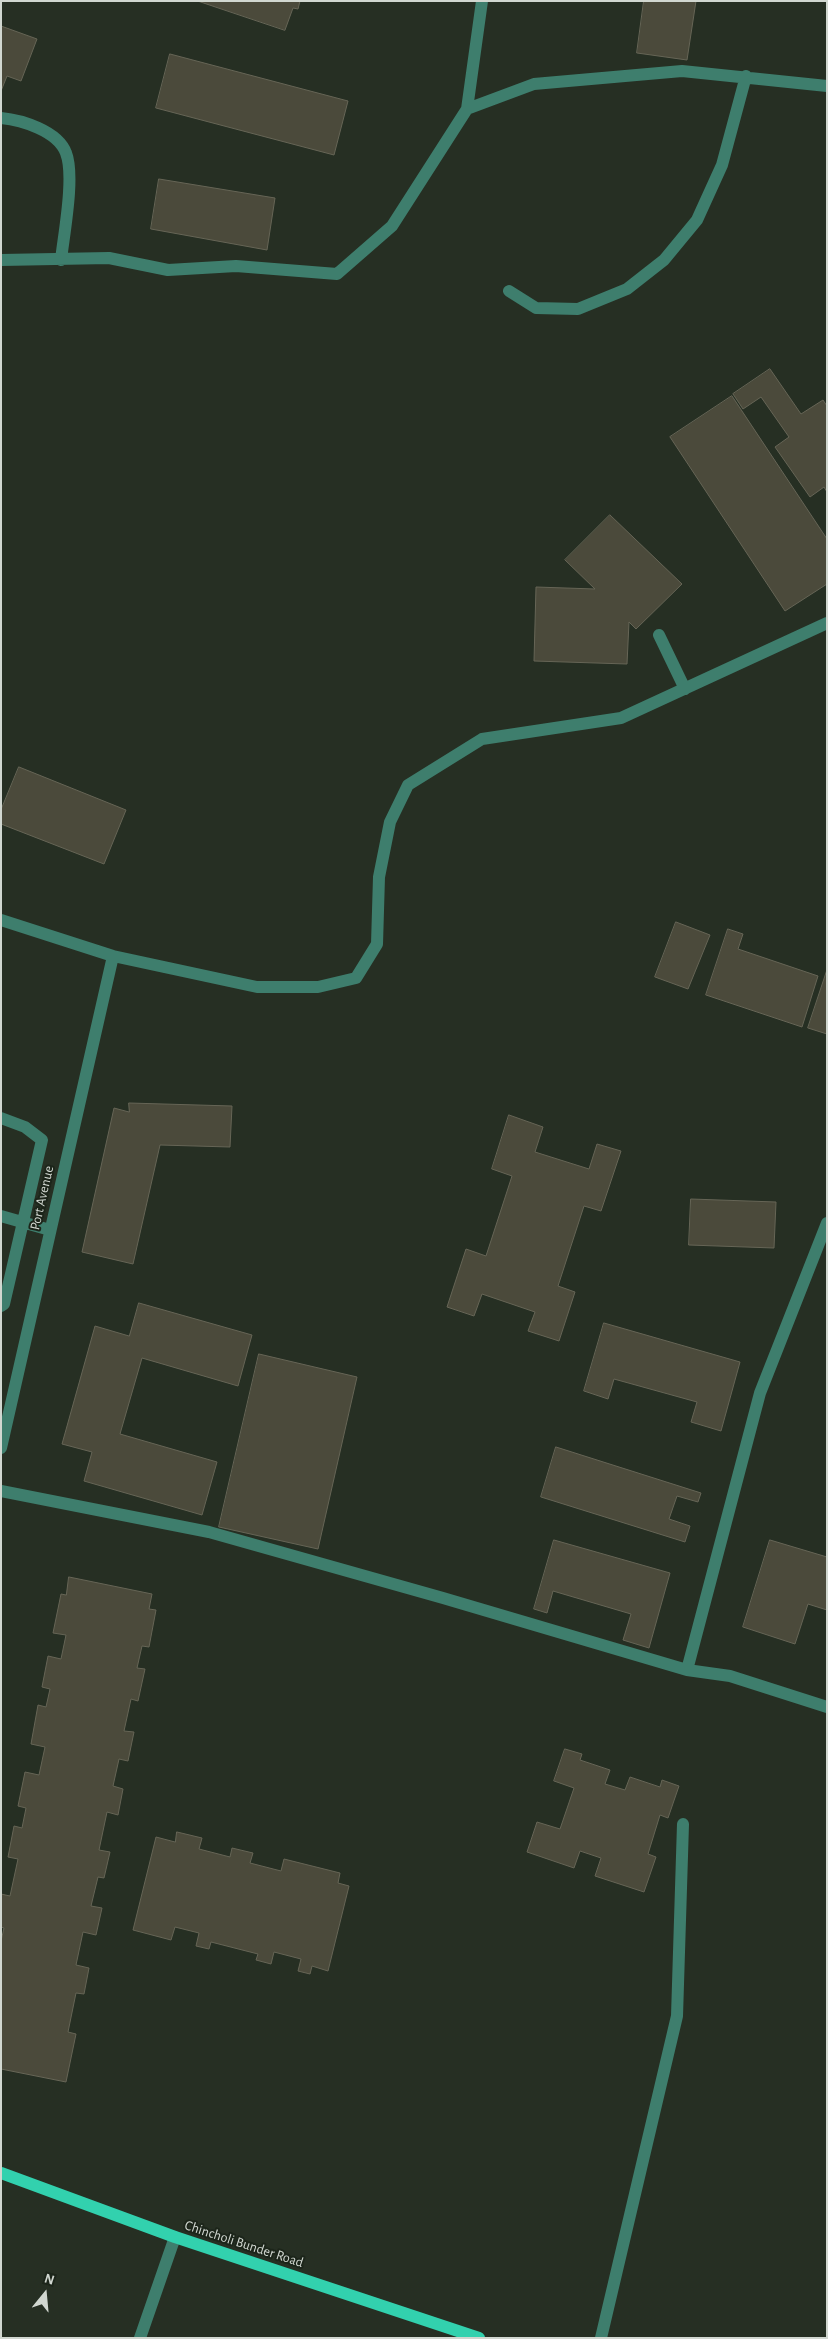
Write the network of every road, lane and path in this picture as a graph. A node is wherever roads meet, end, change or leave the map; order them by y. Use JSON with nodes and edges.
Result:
{"nodes":[{"id":1,"x":482,"y":1,"type":"edge"},
{"id":2,"x":746,"y":76,"type":"junction"},
{"id":3,"x":827,"y":86,"type":"edge"},
{"id":4,"x":467,"y":109,"type":"junction"},
{"id":5,"x":1,"y":118,"type":"edge"},
{"id":6,"x":1,"y":260,"type":"edge"},
{"id":7,"x":61,"y":260,"type":"junction"},
{"id":8,"x":509,"y":292,"type":"dead end"},
{"id":9,"x":827,"y":623,"type":"edge"},
{"id":10,"x":658,"y":636,"type":"dead end"},
{"id":11,"x":685,"y":689,"type":"junction"},
{"id":12,"x":1,"y":920,"type":"edge"},
{"id":13,"x":113,"y":956,"type":"junction"},
{"id":14,"x":1,"y":1118,"type":"edge"},
{"id":15,"x":1,"y":1216,"type":"edge"},
{"id":16,"x":22,"y":1222,"type":"junction"},
{"id":17,"x":827,"y":1223,"type":"edge"},
{"id":18,"x":50,"y":1230,"type":"junction"},
{"id":19,"x":1,"y":1306,"type":"edge"},
{"id":20,"x":1,"y":1448,"type":"edge"},
{"id":21,"x":1,"y":1492,"type":"edge"},
{"id":22,"x":687,"y":1670,"type":"junction"},
{"id":23,"x":827,"y":1707,"type":"edge"},
{"id":24,"x":683,"y":1824,"type":"dead end"},
{"id":25,"x":1,"y":2173,"type":"edge"},
{"id":26,"x":175,"y":2236,"type":"junction"},
{"id":27,"x":140,"y":2338,"type":"edge"},
{"id":28,"x":479,"y":2338,"type":"edge"},
{"id":29,"x":600,"y":2338,"type":"edge"}],
"edges":[{"from":1,"to":4,"type":"street"},
{"from":2,"to":3,"type":"street"},
{"from":2,"to":4,"type":"street"},
{"from":2,"to":8,"type":"street"},
{"from":4,"to":7,"type":"street"},
{"from":5,"to":7,"type":"street"},
{"from":6,"to":7,"type":"street"},
{"from":9,"to":11,"type":"street"},
{"from":10,"to":11,"type":"street"},
{"from":11,"to":13,"type":"street"},
{"from":12,"to":13,"type":"street"},
{"from":13,"to":18,"type":"street","name":"Port Avenue"},
{"from":14,"to":16,"type":"street"},
{"from":15,"to":16,"type":"street"},
{"from":16,"to":18,"type":"street"},
{"from":16,"to":19,"type":"street"},
{"from":17,"to":22,"type":"street"},
{"from":18,"to":20,"type":"street","name":"Port Avenue"},
{"from":21,"to":22,"type":"street"},
{"from":22,"to":23,"type":"street"},
{"from":24,"to":29,"type":"street"},
{"from":25,"to":26,"type":"main road","name":"Chincholi Bunder Road"},
{"from":26,"to":27,"type":"street"},
{"from":26,"to":28,"type":"main road","name":"Chincholi Bunder Road"}]}
